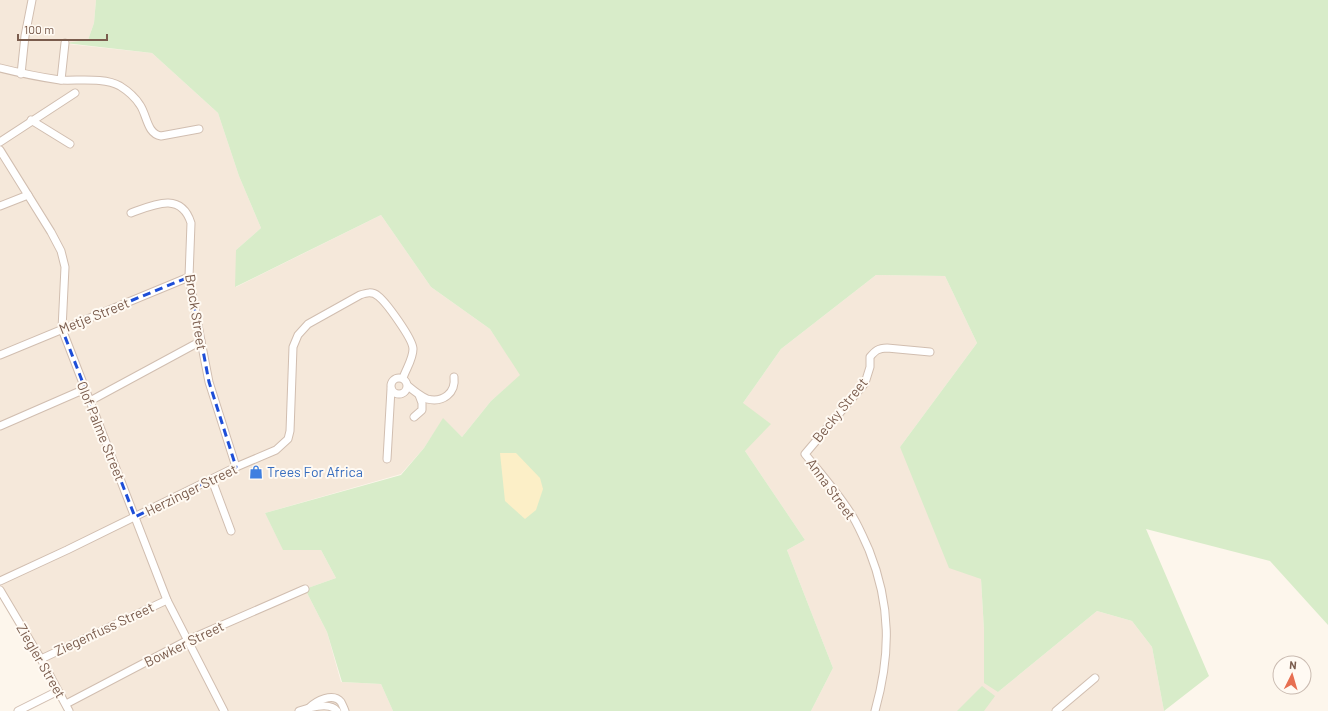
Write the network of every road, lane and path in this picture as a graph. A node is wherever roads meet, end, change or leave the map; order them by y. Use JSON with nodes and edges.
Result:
{"nodes":[{"id":1,"x":32,"y":0,"type":"edge"},
{"id":2,"x":65,"y":43,"type":"dead end"},
{"id":3,"x":0,"y":68,"type":"edge"},
{"id":4,"x":21,"y":74,"type":"junction"},
{"id":5,"x":61,"y":80,"type":"junction"},
{"id":6,"x":75,"y":93,"type":"dead end"},
{"id":7,"x":31,"y":120,"type":"junction"},
{"id":8,"x":199,"y":130,"type":"dead end"},
{"id":9,"x":0,"y":142,"type":"edge"},
{"id":10,"x":70,"y":144,"type":"dead end"},
{"id":11,"x":0,"y":150,"type":"edge"},
{"id":12,"x":28,"y":195,"type":"junction"},
{"id":13,"x":0,"y":206,"type":"edge"},
{"id":14,"x":131,"y":213,"type":"dead end"},
{"id":15,"x":189,"y":277,"type":"junction"},
{"id":16,"x":62,"y":329,"type":"junction"},
{"id":17,"x":201,"y":341,"type":"junction"},
{"id":18,"x":930,"y":352,"type":"dead end"},
{"id":19,"x":0,"y":355,"type":"edge"},
{"id":20,"x":454,"y":377,"type":"dead end"},
{"id":21,"x":402,"y":378,"type":"junction"},
{"id":22,"x":408,"y":386,"type":"junction"},
{"id":23,"x":85,"y":389,"type":"junction"},
{"id":24,"x":391,"y":389,"type":"junction"},
{"id":25,"x":419,"y":395,"type":"junction"},
{"id":26,"x":90,"y":401,"type":"junction"},
{"id":27,"x":414,"y":417,"type":"dead end"},
{"id":28,"x":0,"y":426,"type":"edge"},
{"id":29,"x":805,"y":454,"type":"joint"},
{"id":30,"x":387,"y":459,"type":"dead end"},
{"id":31,"x":236,"y":467,"type":"junction"},
{"id":32,"x":212,"y":480,"type":"junction"},
{"id":33,"x":135,"y":517,"type":"junction"},
{"id":34,"x":231,"y":531,"type":"dead end"},
{"id":35,"x":0,"y":581,"type":"edge"},
{"id":36,"x":305,"y":589,"type":"dead end"},
{"id":37,"x":0,"y":590,"type":"edge"},
{"id":38,"x":167,"y":600,"type":"junction"},
{"id":39,"x":188,"y":640,"type":"junction"},
{"id":40,"x":41,"y":659,"type":"junction"},
{"id":41,"x":1094,"y":678,"type":"dead end"},
{"id":42,"x":58,"y":691,"type":"junction"},
{"id":43,"x":67,"y":708,"type":"edge"},
{"id":44,"x":309,"y":708,"type":"junction"},
{"id":45,"x":18,"y":711,"type":"edge"},
{"id":46,"x":224,"y":711,"type":"edge"},
{"id":47,"x":299,"y":711,"type":"edge"},
{"id":48,"x":337,"y":711,"type":"edge"},
{"id":49,"x":345,"y":711,"type":"edge"},
{"id":50,"x":875,"y":711,"type":"edge"},
{"id":51,"x":1056,"y":711,"type":"edge"}],
"edges":[{"from":1,"to":4,"type":"street"},
{"from":2,"to":5,"type":"street"},
{"from":3,"to":4,"type":"street"},
{"from":4,"to":5,"type":"street"},
{"from":5,"to":8,"type":"street"},
{"from":6,"to":7,"type":"street"},
{"from":7,"to":9,"type":"street"},
{"from":7,"to":10,"type":"street"},
{"from":11,"to":12,"type":"street","name":"Olof Palme Street"},
{"from":12,"to":13,"type":"street"},
{"from":12,"to":16,"type":"street","name":"Olof Palme Street"},
{"from":14,"to":15,"type":"street","name":"Brock Street"},
{"from":15,"to":16,"type":"street","name":"Metje Street"},
{"from":15,"to":17,"type":"street","name":"Brock Street"},
{"from":16,"to":19,"type":"street","name":"Metje Street"},
{"from":16,"to":23,"type":"street","name":"Olof Palme Street"},
{"from":17,"to":26,"type":"street"},
{"from":17,"to":31,"type":"street","name":"Brock Street"},
{"from":18,"to":29,"type":"street","name":"Becky Street"},
{"from":20,"to":25,"type":"street"},
{"from":21,"to":22,"type":"street"},
{"from":21,"to":24,"type":"street","name":"Herzinger Street"},
{"from":21,"to":31,"type":"street","name":"Herzinger Street"},
{"from":22,"to":24,"type":"street"},
{"from":22,"to":25,"type":"street"},
{"from":23,"to":26,"type":"street","name":"Olof Palme Street"},
{"from":23,"to":28,"type":"street"},
{"from":24,"to":30,"type":"street"},
{"from":25,"to":27,"type":"street"},
{"from":26,"to":33,"type":"street","name":"Olof Palme Street"},
{"from":29,"to":50,"type":"street","name":"Anna Street"},
{"from":31,"to":32,"type":"street","name":"Herzinger Street"},
{"from":32,"to":33,"type":"street","name":"Herzinger Street"},
{"from":32,"to":34,"type":"street"},
{"from":33,"to":35,"type":"street","name":"Herzinger Street"},
{"from":33,"to":38,"type":"street","name":"Olof Palme Street"},
{"from":36,"to":39,"type":"street","name":"Bowker Street"},
{"from":37,"to":40,"type":"street","name":"Ziegler Street"},
{"from":38,"to":39,"type":"street","name":"Olof Palme Street"},
{"from":38,"to":40,"type":"street","name":"Ziegenfuss Street"},
{"from":39,"to":43,"type":"street","name":"Bowker Street"},
{"from":39,"to":46,"type":"street","name":"Olof Palme Street"},
{"from":40,"to":42,"type":"street","name":"Ziegler Street"},
{"from":41,"to":51,"type":"street"},
{"from":42,"to":43,"type":"street","name":"Ziegler Street"},
{"from":42,"to":45,"type":"street"},
{"from":44,"to":47,"type":"street"},
{"from":44,"to":48,"type":"street"},
{"from":44,"to":49,"type":"street"}]}
